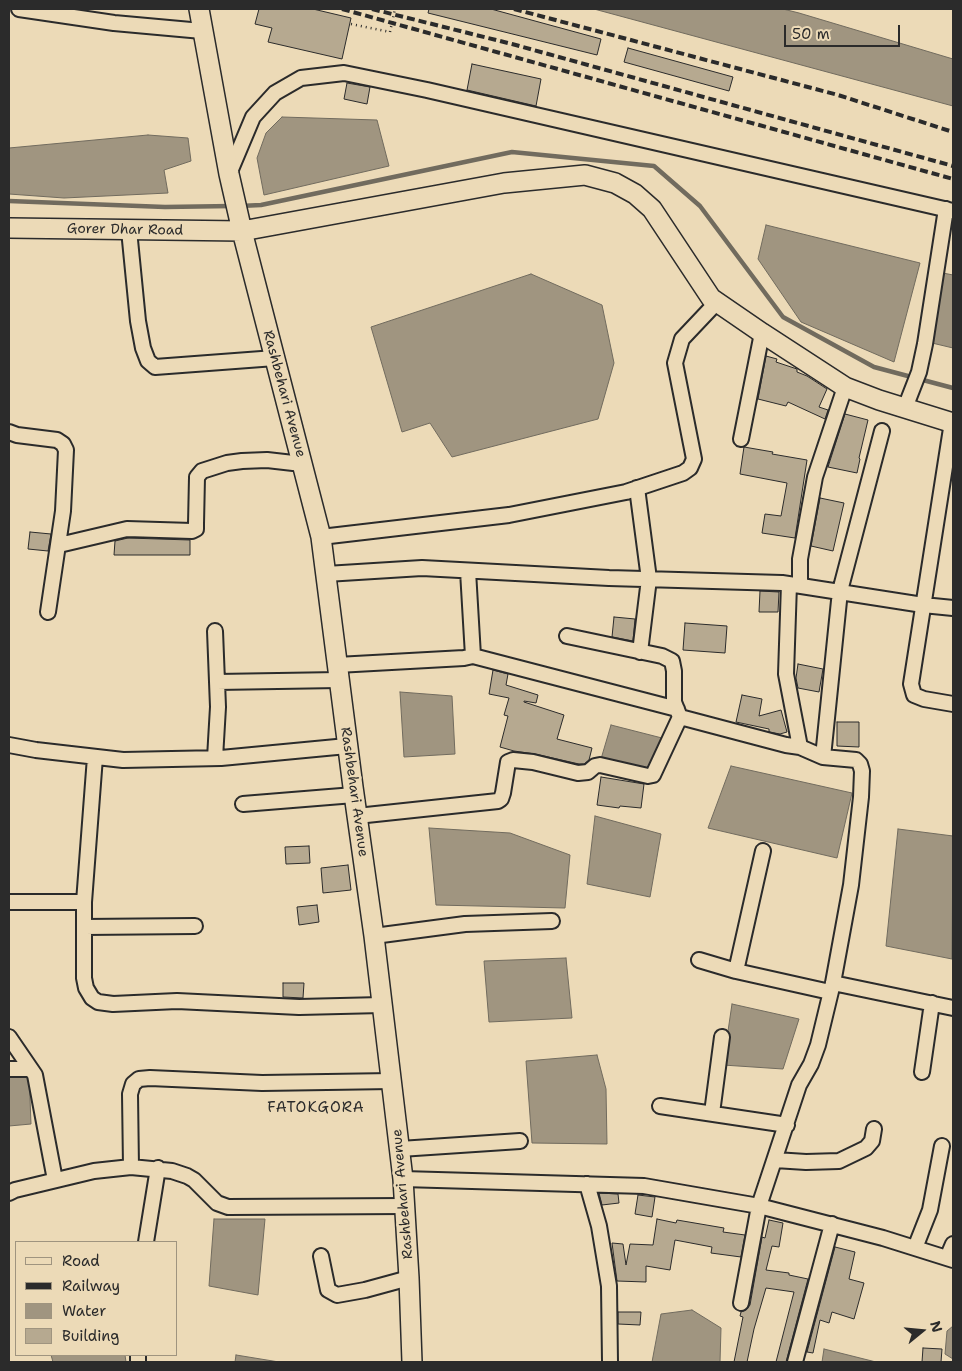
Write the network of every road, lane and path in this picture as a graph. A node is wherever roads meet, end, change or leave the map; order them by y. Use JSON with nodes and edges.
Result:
{"nodes":[{"id":1,"x":19,"y":9,"type":"edge"},
{"id":2,"x":199,"y":9,"type":"edge"},
{"id":3,"x":395,"y":9,"type":"edge"},
{"id":4,"x":350,"y":24,"type":"dead end"},
{"id":5,"x":202,"y":31,"type":"junction"},
{"id":6,"x":229,"y":174,"type":"junction"},
{"id":7,"x":950,"y":210,"type":"edge"},
{"id":8,"x":241,"y":225,"type":"junction"},
{"id":9,"x":9,"y":229,"type":"edge"},
{"id":10,"x":129,"y":230,"type":"junction"},
{"id":11,"x":717,"y":302,"type":"junction"},
{"id":12,"x":762,"y":333,"type":"junction"},
{"id":13,"x":275,"y":358,"type":"junction"},
{"id":14,"x":845,"y":387,"type":"junction"},
{"id":15,"x":905,"y":408,"type":"junction"},
{"id":16,"x":953,"y":423,"type":"edge"},
{"id":17,"x":9,"y":432,"type":"edge"},
{"id":18,"x":882,"y":432,"type":"dead end"},
{"id":19,"x":742,"y":439,"type":"dead end"},
{"id":20,"x":302,"y":464,"type":"junction"},
{"id":21,"x":637,"y":488,"type":"junction"},
{"id":22,"x":321,"y":537,"type":"junction"},
{"id":23,"x":59,"y":545,"type":"junction"},
{"id":24,"x":468,"y":571,"type":"junction"},
{"id":25,"x":326,"y":574,"type":"junction"},
{"id":26,"x":649,"y":579,"type":"junction"},
{"id":27,"x":795,"y":584,"type":"junction"},
{"id":28,"x":840,"y":591,"type":"junction"},
{"id":29,"x":923,"y":604,"type":"junction"},
{"id":30,"x":953,"y":608,"type":"edge"},
{"id":31,"x":48,"y":612,"type":"dead end"},
{"id":32,"x":216,"y":631,"type":"dead end"},
{"id":33,"x":567,"y":636,"type":"dead end"},
{"id":34,"x":640,"y":652,"type":"junction"},
{"id":35,"x":473,"y":656,"type":"junction"},
{"id":36,"x":338,"y":672,"type":"junction"},
{"id":37,"x":217,"y":682,"type":"junction"},
{"id":38,"x":953,"y":704,"type":"edge"},
{"id":39,"x":679,"y":713,"type":"junction"},
{"id":40,"x":9,"y":744,"type":"edge"},
{"id":41,"x":348,"y":746,"type":"junction"},
{"id":42,"x":800,"y":747,"type":"junction"},
{"id":43,"x":96,"y":757,"type":"junction"},
{"id":44,"x":823,"y":757,"type":"junction"},
{"id":45,"x":215,"y":758,"type":"junction"},
{"id":46,"x":354,"y":795,"type":"junction"},
{"id":47,"x":243,"y":804,"type":"dead end"},
{"id":48,"x":357,"y":816,"type":"junction"},
{"id":49,"x":763,"y":851,"type":"dead end"},
{"id":50,"x":9,"y":902,"type":"edge"},
{"id":51,"x":84,"y":902,"type":"junction"},
{"id":52,"x":552,"y":922,"type":"dead end"},
{"id":53,"x":195,"y":926,"type":"dead end"},
{"id":54,"x":84,"y":927,"type":"junction"},
{"id":55,"x":374,"y":936,"type":"junction"},
{"id":56,"x":699,"y":960,"type":"dead end"},
{"id":57,"x":736,"y":971,"type":"junction"},
{"id":58,"x":832,"y":988,"type":"junction"},
{"id":59,"x":932,"y":1003,"type":"junction"},
{"id":60,"x":382,"y":1005,"type":"junction"},
{"id":61,"x":953,"y":1008,"type":"edge"},
{"id":62,"x":9,"y":1037,"type":"edge"},
{"id":63,"x":722,"y":1037,"type":"dead end"},
{"id":64,"x":9,"y":1069,"type":"edge"},
{"id":65,"x":31,"y":1069,"type":"junction"},
{"id":66,"x":922,"y":1072,"type":"dead end"},
{"id":67,"x":392,"y":1082,"type":"junction"},
{"id":68,"x":660,"y":1106,"type":"dead end"},
{"id":69,"x":712,"y":1113,"type":"junction"},
{"id":70,"x":786,"y":1125,"type":"junction"},
{"id":71,"x":874,"y":1129,"type":"dead end"},
{"id":72,"x":520,"y":1140,"type":"dead end"},
{"id":73,"x":942,"y":1146,"type":"dead end"},
{"id":74,"x":400,"y":1149,"type":"junction"},
{"id":75,"x":775,"y":1160,"type":"junction"},
{"id":76,"x":132,"y":1166,"type":"junction"},
{"id":77,"x":158,"y":1168,"type":"junction"},
{"id":78,"x":403,"y":1179,"type":"junction"},
{"id":79,"x":55,"y":1180,"type":"junction"},
{"id":80,"x":587,"y":1184,"type":"junction"},
{"id":81,"x":9,"y":1193,"type":"edge"},
{"id":82,"x":405,"y":1206,"type":"junction"},
{"id":83,"x":758,"y":1206,"type":"junction"},
{"id":84,"x":832,"y":1224,"type":"junction"},
{"id":85,"x":146,"y":1241,"type":"edge"},
{"id":86,"x":953,"y":1244,"type":"edge"},
{"id":87,"x":915,"y":1248,"type":"junction"},
{"id":88,"x":321,"y":1256,"type":"dead end"},
{"id":89,"x":950,"y":1259,"type":"edge"},
{"id":90,"x":409,"y":1278,"type":"junction"},
{"id":91,"x":742,"y":1303,"type":"dead end"},
{"id":92,"x":412,"y":1362,"type":"edge"},
{"id":93,"x":610,"y":1362,"type":"edge"},
{"id":94,"x":795,"y":1362,"type":"edge"}],
"edges":[{"from":1,"to":5,"type":"street"},
{"from":2,"to":5,"type":"main road","name":"Rashbehari Avenue"},
{"from":3,"to":4,"type":"path","bridge":true},
{"from":5,"to":6,"type":"main road","name":"Rashbehari Avenue"},
{"from":6,"to":7,"type":"street"},
{"from":6,"to":8,"type":"main road","name":"Rashbehari Avenue"},
{"from":7,"to":15,"type":"street"},
{"from":8,"to":10,"type":"main road","name":"Gorer Dhar Road"},
{"from":8,"to":11,"type":"main road","name":"Gorer Dhar Road"},
{"from":8,"to":13,"type":"main road","name":"Rashbehari Avenue"},
{"from":9,"to":10,"type":"main road","name":"Gorer Dhar Road"},
{"from":10,"to":13,"type":"street"},
{"from":11,"to":12,"type":"main road","name":"Gorer Dhar Road"},
{"from":11,"to":21,"type":"street"},
{"from":12,"to":14,"type":"main road","name":"Gorer Dhar Road"},
{"from":12,"to":19,"type":"street"},
{"from":13,"to":20,"type":"main road","name":"Rashbehari Avenue"},
{"from":14,"to":15,"type":"main road","name":"Gorer Dhar Road"},
{"from":14,"to":27,"type":"street"},
{"from":15,"to":16,"type":"main road","name":"Gorer Dhar Road"},
{"from":16,"to":29,"type":"street"},
{"from":17,"to":23,"type":"street"},
{"from":18,"to":28,"type":"street"},
{"from":20,"to":22,"type":"main road","name":"Rashbehari Avenue"},
{"from":20,"to":23,"type":"street"},
{"from":21,"to":22,"type":"street"},
{"from":21,"to":26,"type":"street"},
{"from":22,"to":25,"type":"main road","name":"Rashbehari Avenue"},
{"from":23,"to":31,"type":"street"},
{"from":24,"to":25,"type":"street"},
{"from":24,"to":26,"type":"street"},
{"from":24,"to":35,"type":"street"},
{"from":25,"to":36,"type":"main road","name":"Rashbehari Avenue"},
{"from":26,"to":27,"type":"street"},
{"from":26,"to":34,"type":"street"},
{"from":27,"to":28,"type":"street"},
{"from":27,"to":42,"type":"street"},
{"from":28,"to":29,"type":"street"},
{"from":28,"to":44,"type":"street"},
{"from":29,"to":30,"type":"street"},
{"from":29,"to":38,"type":"street"},
{"from":32,"to":37,"type":"street"},
{"from":33,"to":34,"type":"street"},
{"from":34,"to":39,"type":"street"},
{"from":35,"to":36,"type":"street"},
{"from":35,"to":39,"type":"street"},
{"from":36,"to":37,"type":"street"},
{"from":36,"to":41,"type":"main road","name":"Rashbehari Avenue"},
{"from":37,"to":45,"type":"street"},
{"from":39,"to":42,"type":"street"},
{"from":39,"to":48,"type":"street"},
{"from":40,"to":43,"type":"street"},
{"from":41,"to":45,"type":"street"},
{"from":41,"to":46,"type":"main road","name":"Rashbehari Avenue"},
{"from":42,"to":44,"type":"street"},
{"from":43,"to":45,"type":"street"},
{"from":43,"to":51,"type":"street"},
{"from":44,"to":58,"type":"street"},
{"from":46,"to":47,"type":"street"},
{"from":46,"to":48,"type":"main road","name":"Rashbehari Avenue"},
{"from":48,"to":55,"type":"main road","name":"Rashbehari Avenue"},
{"from":49,"to":57,"type":"street"},
{"from":50,"to":51,"type":"street"},
{"from":51,"to":54,"type":"street"},
{"from":52,"to":55,"type":"street"},
{"from":53,"to":54,"type":"street"},
{"from":54,"to":60,"type":"street"},
{"from":55,"to":60,"type":"main road","name":"Rashbehari Avenue"},
{"from":56,"to":57,"type":"street"},
{"from":57,"to":58,"type":"street"},
{"from":58,"to":59,"type":"street"},
{"from":58,"to":70,"type":"street"},
{"from":59,"to":61,"type":"street"},
{"from":59,"to":66,"type":"street"},
{"from":60,"to":67,"type":"main road","name":"Rashbehari Avenue"},
{"from":62,"to":65,"type":"street"},
{"from":63,"to":69,"type":"street"},
{"from":64,"to":65,"type":"street"},
{"from":65,"to":79,"type":"street"},
{"from":67,"to":74,"type":"main road","name":"Rashbehari Avenue"},
{"from":67,"to":76,"type":"street"},
{"from":68,"to":69,"type":"street"},
{"from":69,"to":70,"type":"street"},
{"from":70,"to":75,"type":"street"},
{"from":71,"to":75,"type":"street"},
{"from":72,"to":74,"type":"street"},
{"from":73,"to":87,"type":"street"},
{"from":74,"to":78,"type":"main road","name":"Rashbehari Avenue"},
{"from":75,"to":83,"type":"street"},
{"from":76,"to":77,"type":"street"},
{"from":76,"to":79,"type":"street"},
{"from":77,"to":82,"type":"street"},
{"from":77,"to":85,"type":"street"},
{"from":78,"to":80,"type":"street"},
{"from":78,"to":82,"type":"main road","name":"Rashbehari Avenue"},
{"from":79,"to":81,"type":"street"},
{"from":80,"to":83,"type":"street"},
{"from":80,"to":93,"type":"street"},
{"from":82,"to":90,"type":"main road","name":"Rashbehari Avenue"},
{"from":83,"to":84,"type":"street"},
{"from":83,"to":91,"type":"street"},
{"from":84,"to":87,"type":"street"},
{"from":84,"to":94,"type":"street"},
{"from":86,"to":89,"type":"street"},
{"from":87,"to":89,"type":"street"},
{"from":88,"to":90,"type":"street"},
{"from":90,"to":92,"type":"main road","name":"Rashbehari Avenue"}]}
